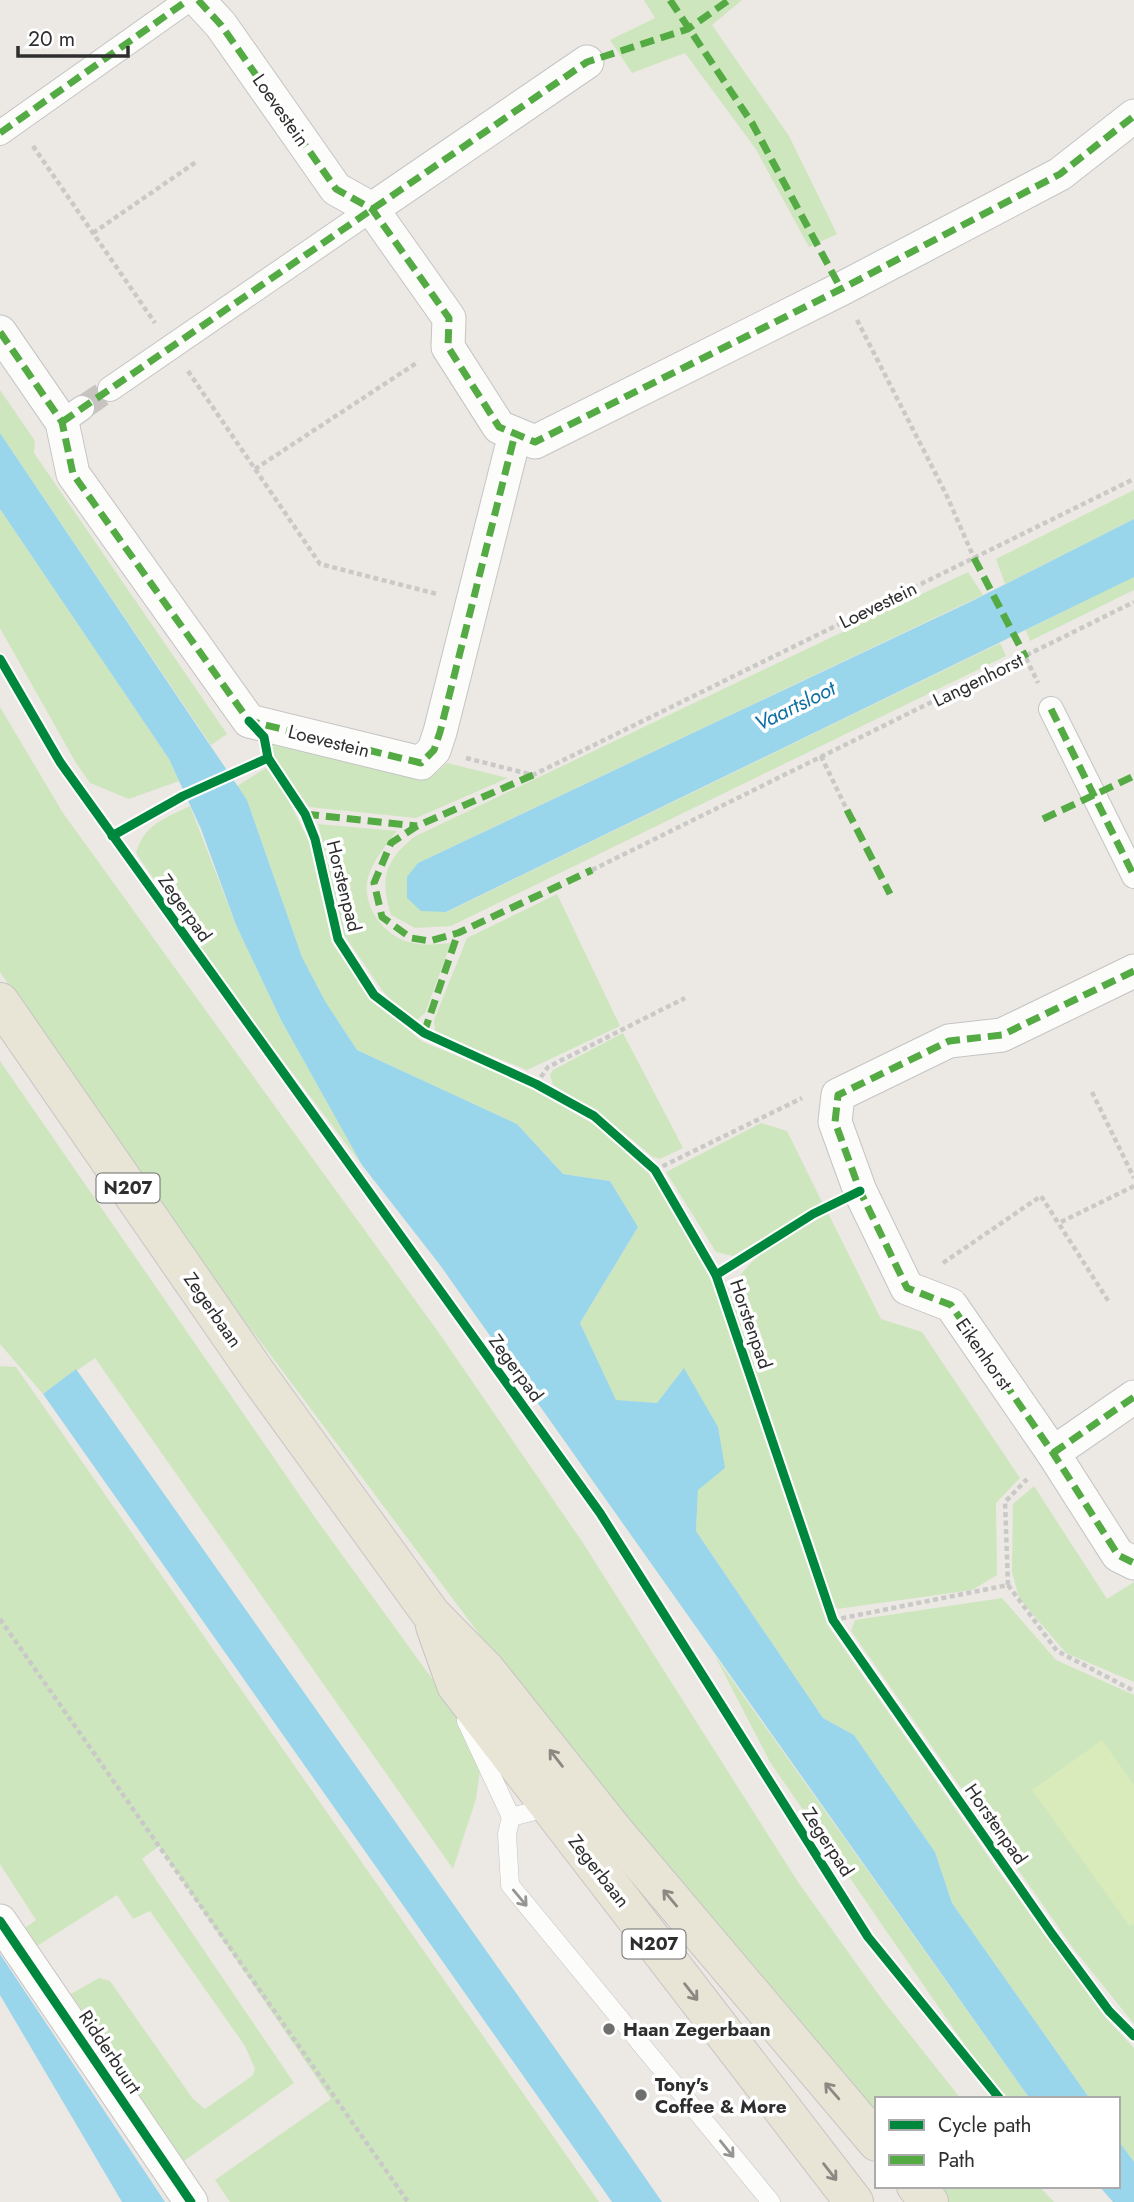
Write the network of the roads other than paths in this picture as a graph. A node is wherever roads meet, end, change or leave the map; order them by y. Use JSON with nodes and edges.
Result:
{"nodes":[{"id":1,"x":188,"y":0,"type":"edge"},
{"id":2,"x":198,"y":0,"type":"edge"},
{"id":3,"x":587,"y":62,"type":"dead end"},
{"id":4,"x":1134,"y":116,"type":"edge"},
{"id":5,"x":8,"y":127,"type":"edge"},
{"id":6,"x":372,"y":209,"type":"junction"},
{"id":7,"x":0,"y":332,"type":"edge"},
{"id":8,"x":110,"y":389,"type":"tunnel mouth"},
{"id":9,"x":514,"y":435,"type":"junction"},
{"id":10,"x":1051,"y":709,"type":"dead end"},
{"id":11,"x":1134,"y":876,"type":"edge"},
{"id":12,"x":1134,"y":971,"type":"edge"},
{"id":13,"x":0,"y":1002,"type":"edge"},
{"id":14,"x":1134,"y":1397,"type":"edge"},
{"id":15,"x":1053,"y":1453,"type":"junction"},
{"id":16,"x":1134,"y":1563,"type":"edge"},
{"id":17,"x":430,"y":1614,"type":"junction"},
{"id":18,"x":456,"y":1685,"type":"junction"},
{"id":19,"x":549,"y":1807,"type":"junction"},
{"id":20,"x":511,"y":1816,"type":"junction"},
{"id":21,"x":614,"y":1831,"type":"junction"},
{"id":22,"x":0,"y":1922,"type":"edge"},
{"id":23,"x":875,"y":2140,"type":"edge"},
{"id":24,"x":918,"y":2188,"type":"edge"},
{"id":25,"x":191,"y":2202,"type":"edge"},
{"id":26,"x":771,"y":2202,"type":"edge"},
{"id":27,"x":854,"y":2202,"type":"edge"},
{"id":28,"x":929,"y":2202,"type":"edge"}],
"edges":[{"from":1,"to":5,"type":"street"},
{"from":2,"to":6,"type":"street","name":"Loevestein"},
{"from":3,"to":6,"type":"street"},
{"from":4,"to":9,"type":"street"},
{"from":6,"to":8,"type":"street"},
{"from":6,"to":9,"type":"street","name":"Loevestein"},
{"from":7,"to":9,"type":"street","name":"Loevestein"},
{"from":10,"to":11,"type":"street"},
{"from":12,"to":15,"type":"street","name":"Eikenhorst"},
{"from":13,"to":17,"type":"main road","name":"Zegerbaan","number":"N207"},
{"from":14,"to":15,"type":"street"},
{"from":15,"to":16,"type":"street","name":"Eikenhorst"},
{"from":17,"to":18,"type":"main road","name":"Zegerbaan","number":"N207"},
{"from":21,"to":17,"type":"main road","name":"Zegerbaan","number":"N207","one_way":true},
{"from":18,"to":19,"type":"main road","name":"Zegerbaan","number":"N207"},
{"from":18,"to":20,"type":"lane","name":"Zegerbaan"},
{"from":19,"to":20,"type":"lane","name":"Zegerbaan"},
{"from":19,"to":21,"type":"lane","name":"Zegerbaan"},
{"from":19,"to":27,"type":"main road","name":"Zegerbaan","number":"N207","one_way":true},
{"from":20,"to":26,"type":"lane","one_way":true},
{"from":23,"to":21,"type":"main road","name":"Zegerbaan","number":"N207","one_way":true},
{"from":22,"to":25,"type":"street","name":"Ridderbuurt"},
{"from":24,"to":28,"type":"main road"}]}
